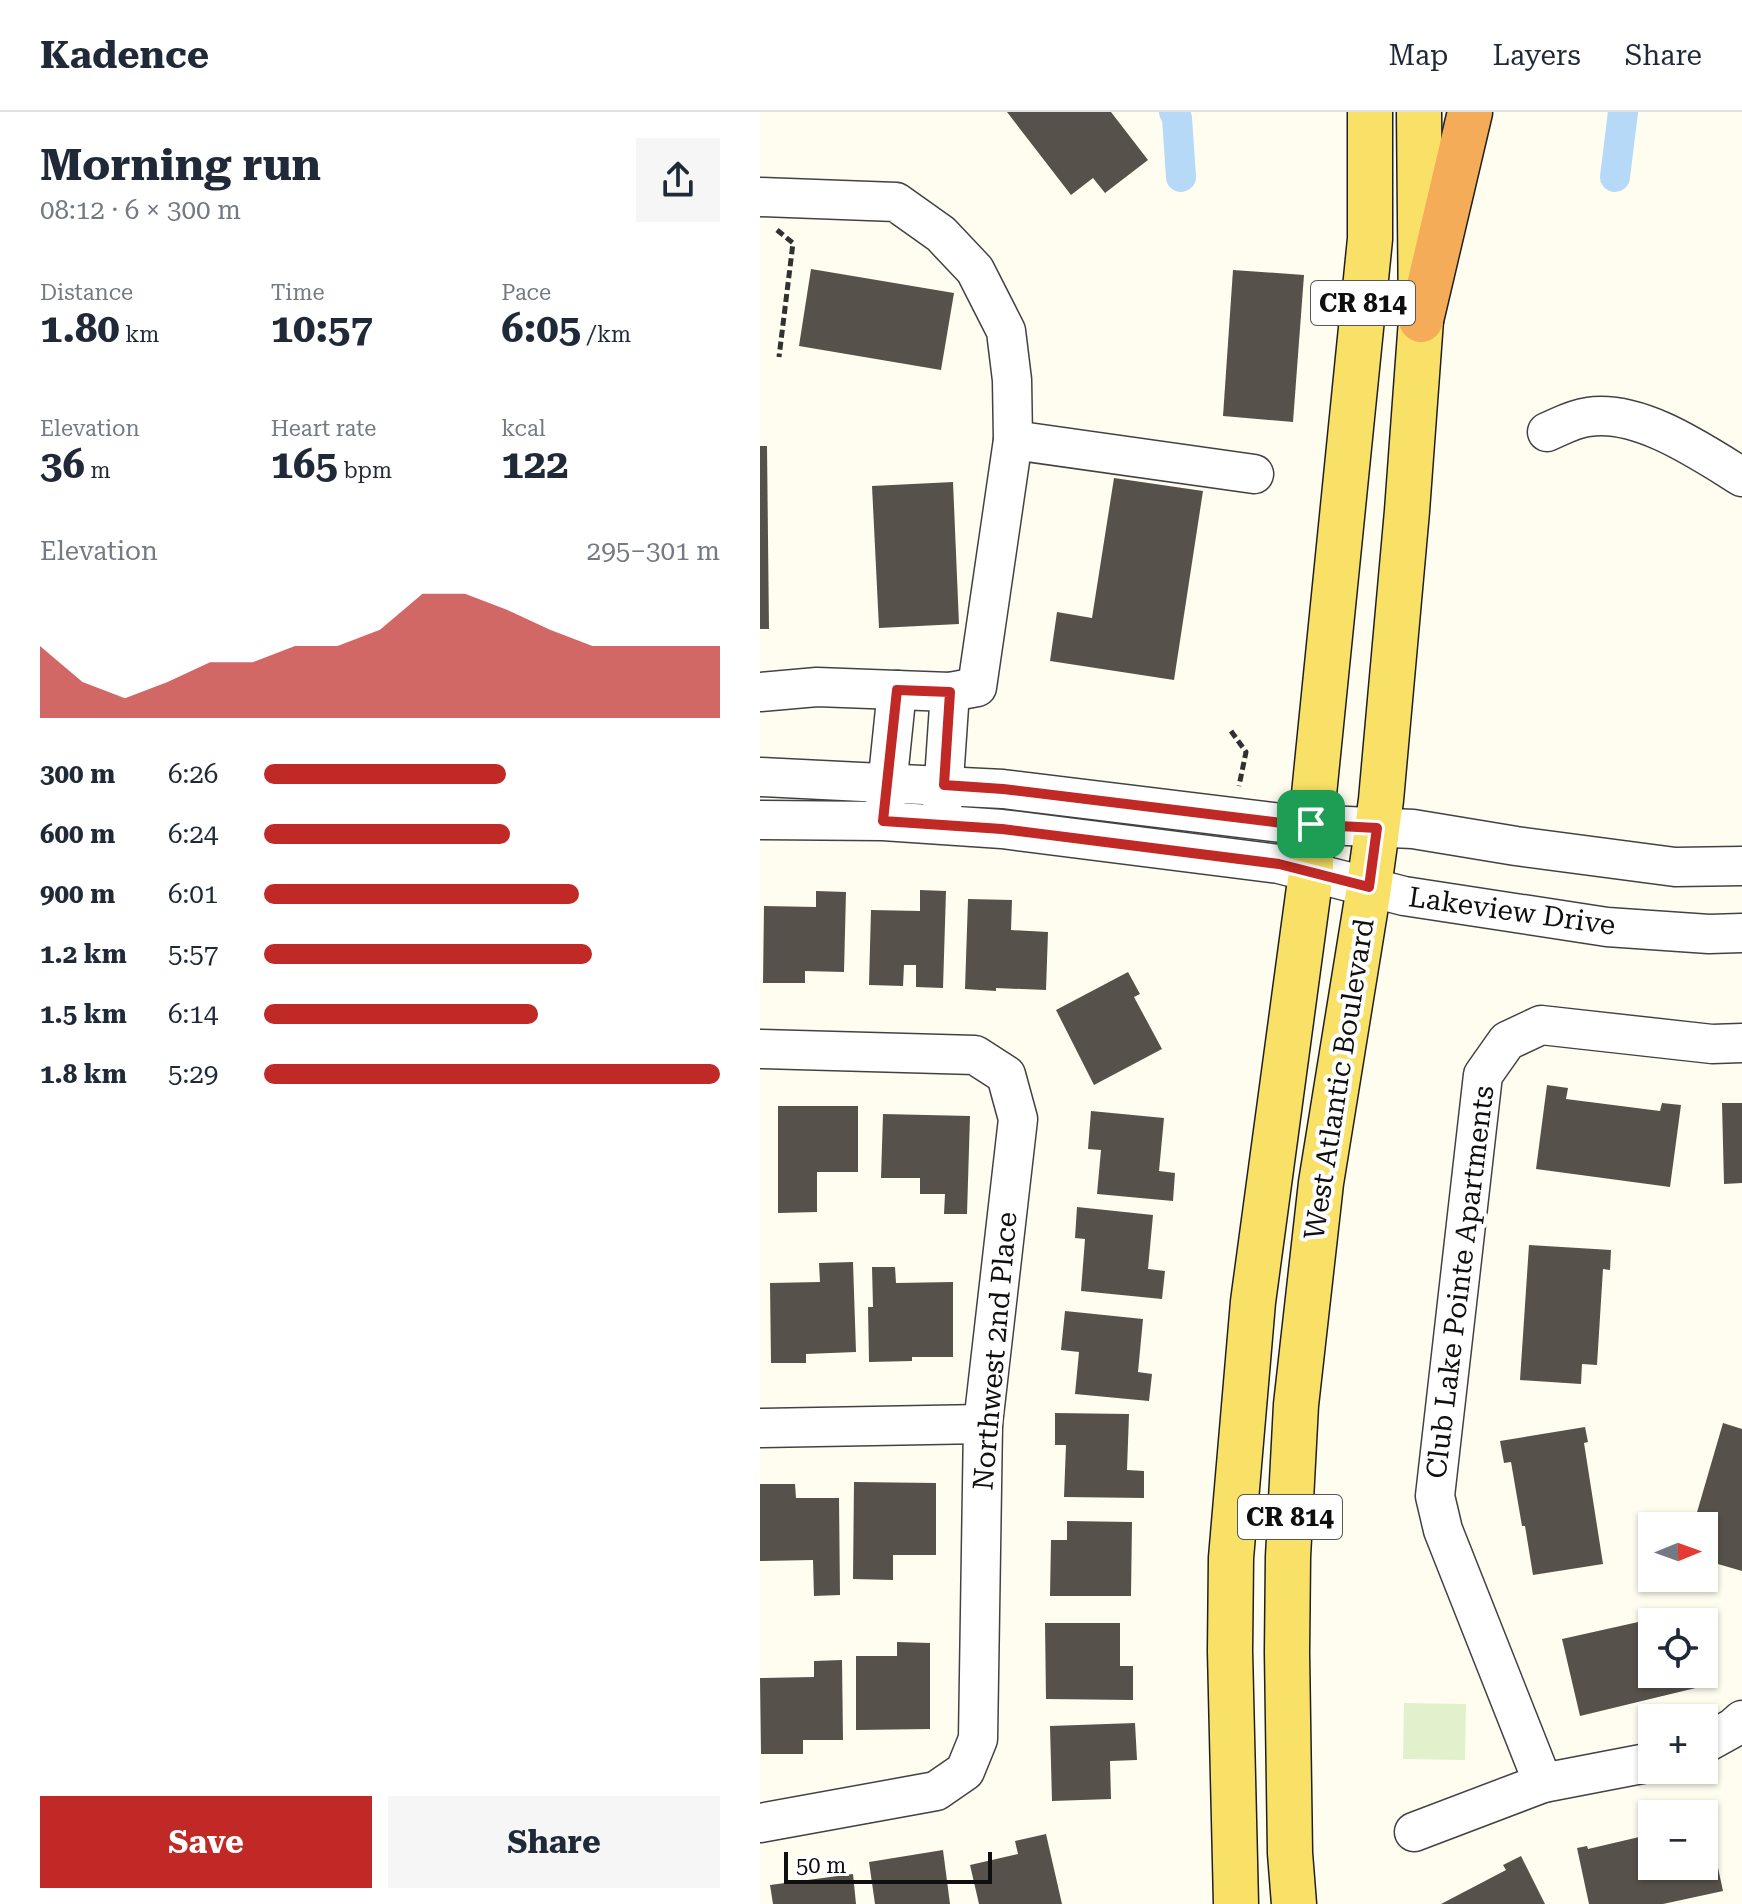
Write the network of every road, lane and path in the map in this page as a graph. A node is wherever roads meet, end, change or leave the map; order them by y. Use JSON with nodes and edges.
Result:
{"nodes":[{"id":1,"x":1370,"y":112,"type":"edge"},
{"id":2,"x":1419,"y":112,"type":"edge"},
{"id":3,"x":1470,"y":112,"type":"edge"},
{"id":4,"x":765,"y":211,"type":"edge"},
{"id":5,"x":1421,"y":320,"type":"junction"},
{"id":6,"x":779,"y":357,"type":"dead end"},
{"id":7,"x":1547,"y":432,"type":"dead end"},
{"id":8,"x":1013,"y":440,"type":"junction"},
{"id":9,"x":1254,"y":474,"type":"dead end"},
{"id":10,"x":1742,"y":477,"type":"edge"},
{"id":11,"x":897,"y":690,"type":"junction"},
{"id":12,"x":760,"y":692,"type":"edge"},
{"id":13,"x":950,"y":692,"type":"junction"},
{"id":14,"x":1231,"y":731,"type":"dead end"},
{"id":15,"x":760,"y":777,"type":"edge"},
{"id":16,"x":887,"y":782,"type":"junction"},
{"id":17,"x":944,"y":785,"type":"junction"},
{"id":18,"x":1239,"y":787,"type":"dead end"},
{"id":19,"x":760,"y":820,"type":"edge"},
{"id":20,"x":883,"y":821,"type":"junction"},
{"id":21,"x":940,"y":824,"type":"junction"},
{"id":22,"x":1311,"y":824,"type":"junction"},
{"id":23,"x":1377,"y":828,"type":"junction"},
{"id":24,"x":1742,"y":866,"type":"edge"},
{"id":25,"x":1311,"y":873,"type":"junction"},
{"id":26,"x":1369,"y":887,"type":"junction"},
{"id":27,"x":1742,"y":933,"type":"edge"},
{"id":28,"x":1742,"y":1043,"type":"edge"},
{"id":29,"x":760,"y":1049,"type":"edge"},
{"id":30,"x":983,"y":1424,"type":"junction"},
{"id":31,"x":760,"y":1428,"type":"edge"},
{"id":32,"x":1230,"y":1651,"type":"junction"},
{"id":33,"x":1287,"y":1652,"type":"junction"},
{"id":34,"x":1742,"y":1720,"type":"edge"},
{"id":35,"x":1718,"y":1736,"type":"edge"},
{"id":36,"x":1638,"y":1765,"type":"edge"},
{"id":37,"x":1543,"y":1783,"type":"junction"},
{"id":38,"x":760,"y":1823,"type":"edge"},
{"id":39,"x":1414,"y":1832,"type":"dead end"},
{"id":40,"x":1236,"y":1904,"type":"edge"},
{"id":41,"x":1294,"y":1904,"type":"edge"}],
"edges":[{"from":1,"to":22,"type":"main road","name":"West Atlantic Boulevard","number":"CR 814"},
{"from":2,"to":5,"type":"main road","name":"West Atlantic Boulevard","number":"CR 814"},
{"from":3,"to":5,"type":"highway"},
{"from":4,"to":6,"type":"path"},
{"from":4,"to":8,"type":"street"},
{"from":5,"to":23,"type":"main road","name":"West Atlantic Boulevard","number":"CR 814"},
{"from":7,"to":10,"type":"street"},
{"from":8,"to":9,"type":"street"},
{"from":8,"to":13,"type":"street"},
{"from":11,"to":12,"type":"street"},
{"from":11,"to":13,"type":"street"},
{"from":11,"to":16,"type":"street"},
{"from":13,"to":17,"type":"street"},
{"from":14,"to":18,"type":"path"},
{"from":15,"to":16,"type":"street"},
{"from":16,"to":17,"type":"street"},
{"from":16,"to":20,"type":"street"},
{"from":17,"to":21,"type":"street"},
{"from":17,"to":22,"type":"street"},
{"from":19,"to":20,"type":"street","name":"Lakeview Drive"},
{"from":20,"to":21,"type":"street","name":"Lakeview Drive"},
{"from":21,"to":25,"type":"street","name":"Lakeview Drive"},
{"from":22,"to":23,"type":"street"},
{"from":22,"to":25,"type":"main road","name":"West Atlantic Boulevard","number":"CR 814"},
{"from":23,"to":24,"type":"street"},
{"from":23,"to":26,"type":"main road","name":"West Atlantic Boulevard","number":"CR 814"},
{"from":25,"to":26,"type":"street","name":"Lakeview Drive"},
{"from":25,"to":32,"type":"main road","name":"West Atlantic Boulevard","number":"CR 814"},
{"from":26,"to":27,"type":"street","name":"Lakeview Drive"},
{"from":26,"to":33,"type":"main road","name":"West Atlantic Boulevard","number":"CR 814"},
{"from":28,"to":37,"type":"street","name":"Club Lake Pointe Apartments"},
{"from":29,"to":30,"type":"street","name":"Northwest 2nd Place"},
{"from":30,"to":31,"type":"street"},
{"from":30,"to":38,"type":"street","name":"Northwest 2nd Place"},
{"from":32,"to":33,"type":"main road"},
{"from":32,"to":40,"type":"main road","name":"West Atlantic Boulevard","number":"CR 814"},
{"from":33,"to":41,"type":"main road","name":"West Atlantic Boulevard","number":"CR 814"},
{"from":34,"to":35,"type":"street"},
{"from":36,"to":37,"type":"street"},
{"from":37,"to":39,"type":"street"}]}
